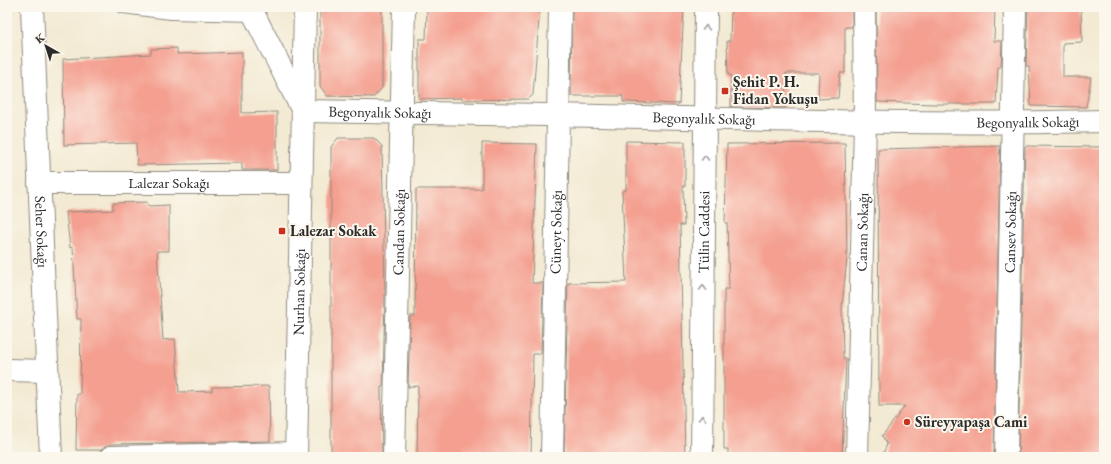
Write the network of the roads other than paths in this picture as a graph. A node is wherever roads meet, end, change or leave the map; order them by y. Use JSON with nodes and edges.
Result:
{"nodes":[{"id":1,"x":32,"y":7,"type":"edge"},
{"id":2,"x":123,"y":7,"type":"edge"},
{"id":3,"x":305,"y":7,"type":"edge"},
{"id":4,"x":404,"y":7,"type":"edge"},
{"id":5,"x":560,"y":7,"type":"edge"},
{"id":6,"x":706,"y":7,"type":"edge"},
{"id":7,"x":864,"y":7,"type":"edge"},
{"id":8,"x":1015,"y":7,"type":"edge"},
{"id":9,"x":253,"y":11,"type":"edge"},
{"id":10,"x":304,"y":111,"type":"junction"},
{"id":11,"x":402,"y":113,"type":"junction"},
{"id":12,"x":557,"y":115,"type":"junction"},
{"id":13,"x":705,"y":118,"type":"junction"},
{"id":14,"x":1104,"y":121,"type":"edge"},
{"id":15,"x":865,"y":123,"type":"junction"},
{"id":16,"x":1013,"y":123,"type":"junction"},
{"id":17,"x":300,"y":183,"type":"junction"},
{"id":18,"x":39,"y":184,"type":"junction"},
{"id":19,"x":7,"y":370,"type":"edge"},
{"id":20,"x":47,"y":371,"type":"junction"},
{"id":21,"x":296,"y":455,"type":"edge"},
{"id":22,"x":51,"y":457,"type":"edge"},
{"id":23,"x":111,"y":457,"type":"edge"},
{"id":24,"x":394,"y":457,"type":"edge"},
{"id":25,"x":552,"y":457,"type":"edge"},
{"id":26,"x":702,"y":457,"type":"edge"},
{"id":27,"x":857,"y":457,"type":"edge"},
{"id":28,"x":1006,"y":457,"type":"edge"}],
"edges":[{"from":1,"to":18,"type":"street","name":"Seher Sokağı"},
{"from":2,"to":9,"type":"lane"},
{"from":3,"to":10,"type":"street","name":"Nurhan Sokağı"},
{"from":4,"to":11,"type":"street","name":"Candan Sokağı"},
{"from":5,"to":12,"type":"street","name":"Cüneyt Sokağı"},
{"from":13,"to":6,"type":"street","name":"Tülin Caddesi","one_way":true},
{"from":7,"to":15,"type":"street","name":"Canan Sokağı"},
{"from":8,"to":16,"type":"street","name":"Cansev Sokağı"},
{"from":9,"to":10,"type":"street"},
{"from":10,"to":11,"type":"street","name":"Begonyalık Sokağı"},
{"from":10,"to":17,"type":"street","name":"Nurhan Sokağı"},
{"from":11,"to":12,"type":"street","name":"Begonyalık Sokağı"},
{"from":11,"to":24,"type":"street","name":"Candan Sokağı"},
{"from":12,"to":13,"type":"street","name":"Begonyalık Sokağı"},
{"from":12,"to":25,"type":"street","name":"Cüneyt Sokağı"},
{"from":13,"to":15,"type":"street","name":"Begonyalık Sokağı"},
{"from":26,"to":13,"type":"street","name":"Tülin Caddesi","one_way":true},
{"from":14,"to":16,"type":"street","name":"Begonyalık Sokağı"},
{"from":15,"to":16,"type":"street","name":"Begonyalık Sokağı"},
{"from":15,"to":27,"type":"street","name":"Canan Sokağı"},
{"from":16,"to":28,"type":"street","name":"Cansev Sokağı"},
{"from":17,"to":18,"type":"street","name":"Lalezar Sokağı"},
{"from":17,"to":21,"type":"street","name":"Nurhan Sokağı"},
{"from":18,"to":20,"type":"street","name":"Seher Sokağı"},
{"from":19,"to":20,"type":"street"},
{"from":20,"to":22,"type":"street","name":"Seher Sokağı"},
{"from":21,"to":23,"type":"street"}]}
